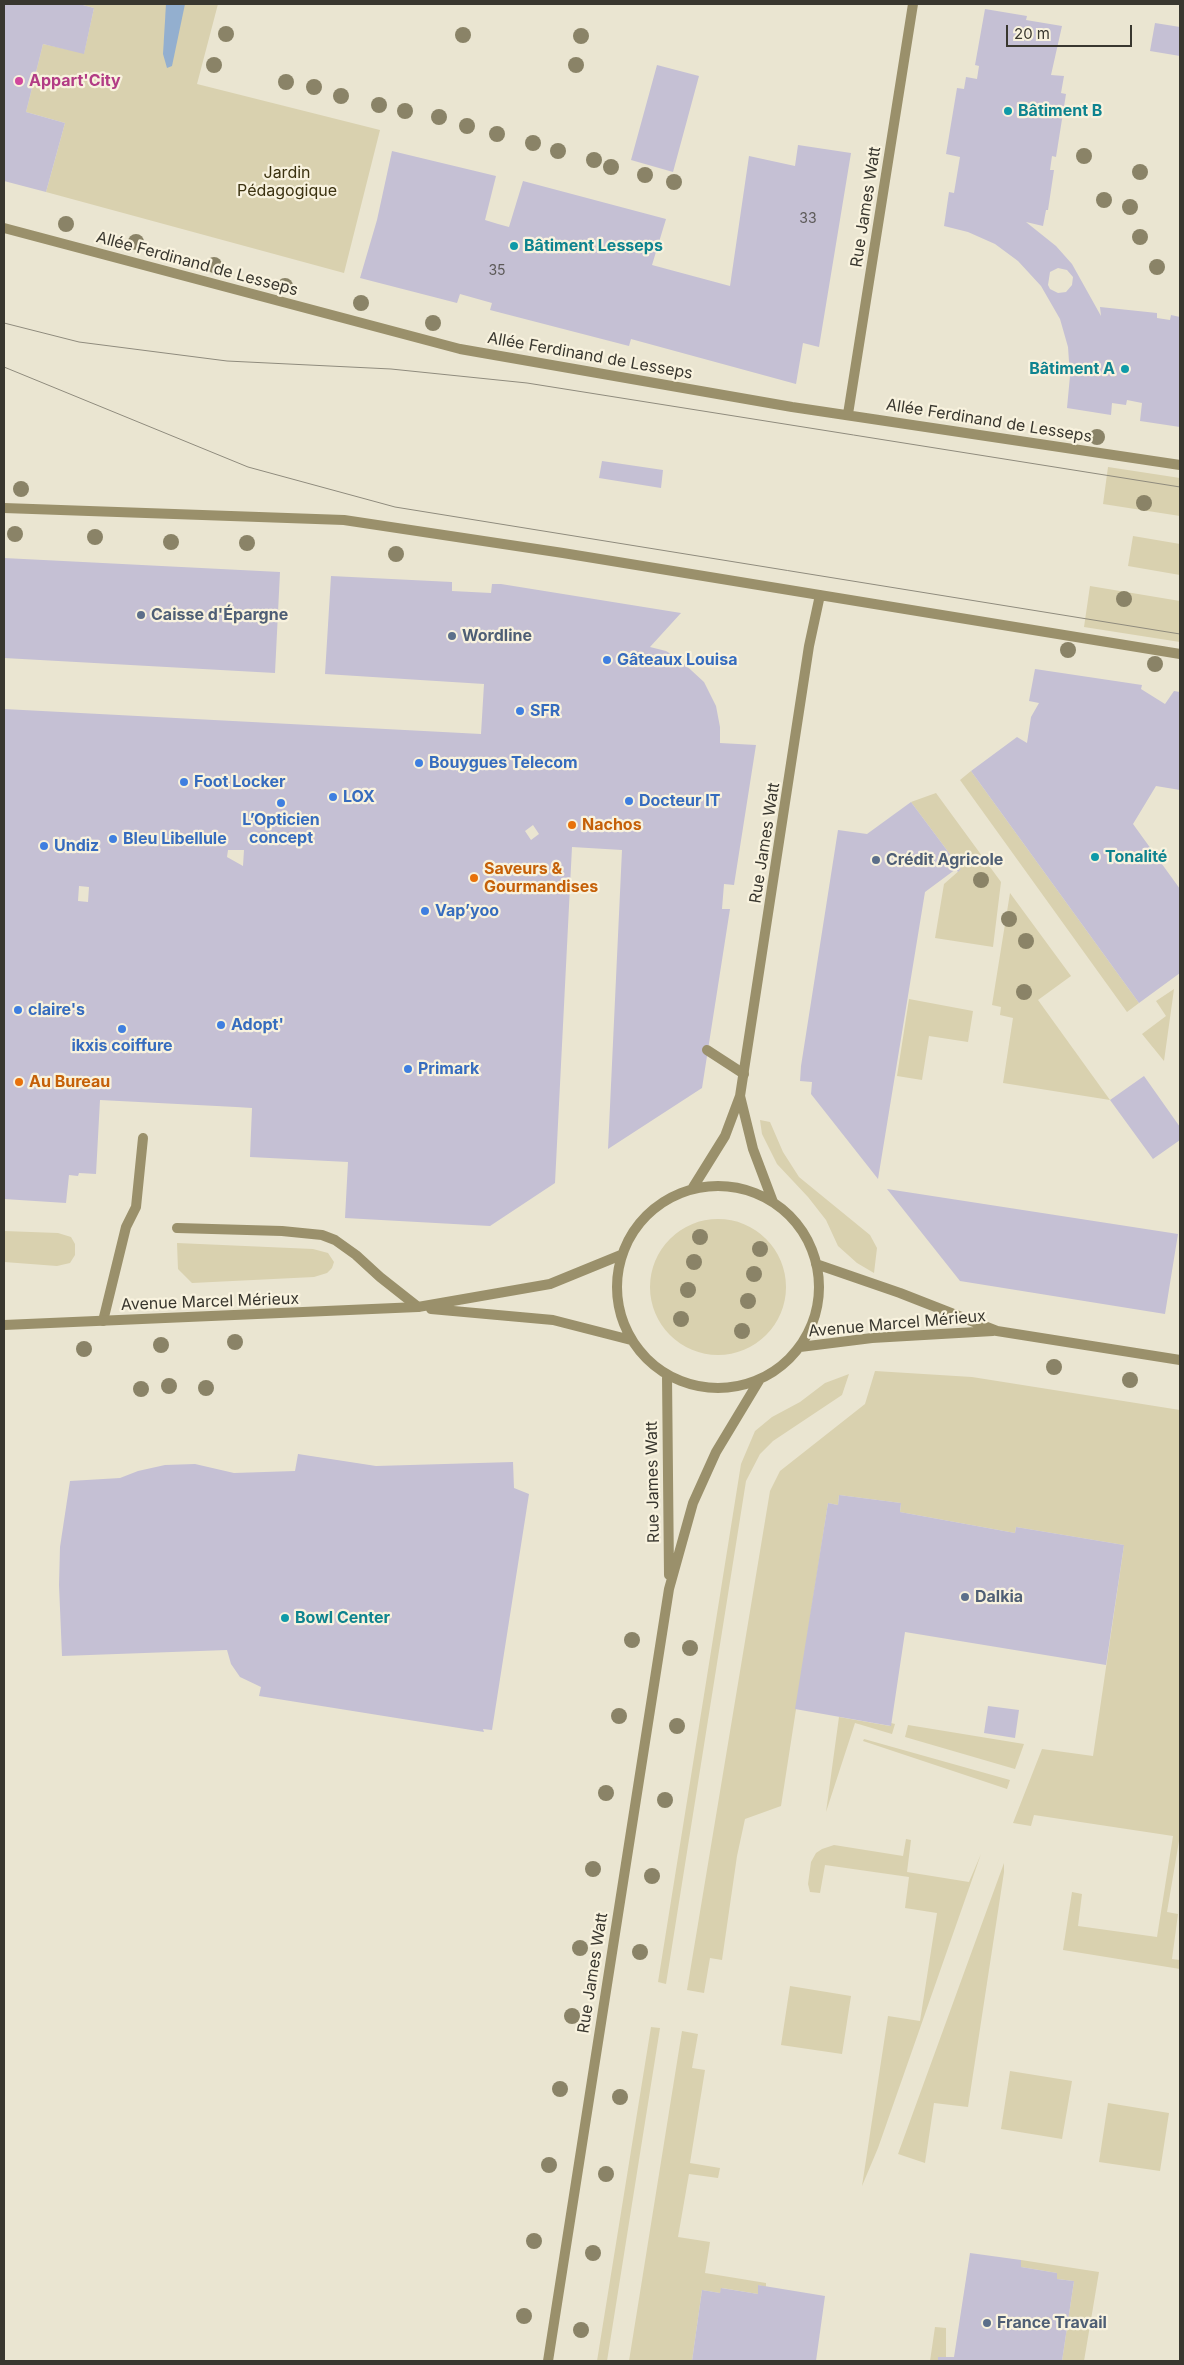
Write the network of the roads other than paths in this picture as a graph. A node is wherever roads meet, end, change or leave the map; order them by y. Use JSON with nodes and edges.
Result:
{"nodes":[{"id":1,"x":913,"y":4,"type":"edge"},
{"id":2,"x":4,"y":228,"type":"edge"},
{"id":3,"x":848,"y":414,"type":"junction"},
{"id":4,"x":1180,"y":465,"type":"edge"},
{"id":5,"x":4,"y":508,"type":"edge"},
{"id":6,"x":820,"y":595,"type":"junction"},
{"id":7,"x":1180,"y":654,"type":"edge"},
{"id":8,"x":707,"y":1050,"type":"dead end"},
{"id":9,"x":744,"y":1074,"type":"junction"},
{"id":10,"x":740,"y":1096,"type":"junction"},
{"id":11,"x":143,"y":1138,"type":"dead end"},
{"id":12,"x":692,"y":1190,"type":"junction"},
{"id":13,"x":774,"y":1202,"type":"junction"},
{"id":14,"x":177,"y":1228,"type":"dead end"},
{"id":15,"x":621,"y":1255,"type":"junction"},
{"id":16,"x":816,"y":1264,"type":"junction"},
{"id":17,"x":418,"y":1307,"type":"junction"},
{"id":18,"x":103,"y":1321,"type":"junction"},
{"id":19,"x":4,"y":1326,"type":"edge"},
{"id":20,"x":997,"y":1331,"type":"junction"},
{"id":21,"x":631,"y":1340,"type":"junction"},
{"id":22,"x":800,"y":1347,"type":"junction"},
{"id":23,"x":1180,"y":1360,"type":"edge"},
{"id":24,"x":667,"y":1375,"type":"junction"},
{"id":25,"x":760,"y":1379,"type":"junction"},
{"id":26,"x":669,"y":1589,"type":"junction"},
{"id":27,"x":548,"y":2361,"type":"edge"}],
"edges":[{"from":1,"to":3,"type":"street","name":"Rue James Watt"},
{"from":2,"to":3,"type":"street","name":"Allée Ferdinand de Lesseps"},
{"from":3,"to":4,"type":"street","name":"Allée Ferdinand de Lesseps"},
{"from":5,"to":6,"type":"street"},
{"from":6,"to":7,"type":"street"},
{"from":6,"to":9,"type":"street","name":"Rue James Watt"},
{"from":8,"to":9,"type":"street"},
{"from":9,"to":10,"type":"street","name":"Rue James Watt"},
{"from":10,"to":12,"type":"street","name":"Rue James Watt"},
{"from":10,"to":13,"type":"street","name":"Rue James Watt"},
{"from":11,"to":18,"type":"street"},
{"from":12,"to":13,"type":"street"},
{"from":12,"to":15,"type":"street"},
{"from":13,"to":16,"type":"street"},
{"from":14,"to":17,"type":"street"},
{"from":15,"to":17,"type":"street","name":"Avenue Marcel Mérieux"},
{"from":15,"to":21,"type":"street"},
{"from":16,"to":20,"type":"street","name":"Avenue Marcel Mérieux"},
{"from":16,"to":22,"type":"street"},
{"from":17,"to":18,"type":"street","name":"Avenue Marcel Mérieux"},
{"from":17,"to":21,"type":"street","name":"Avenue Marcel Mérieux"},
{"from":18,"to":19,"type":"street","name":"Avenue Marcel Mérieux"},
{"from":20,"to":22,"type":"street","name":"Avenue Marcel Mérieux"},
{"from":20,"to":23,"type":"street","name":"Avenue Marcel Mérieux"},
{"from":21,"to":24,"type":"street"},
{"from":22,"to":25,"type":"street"},
{"from":24,"to":25,"type":"street"},
{"from":24,"to":26,"type":"street","name":"Rue James Watt"},
{"from":25,"to":26,"type":"street","name":"Rue James Watt"},
{"from":26,"to":27,"type":"street","name":"Rue James Watt"}]}
